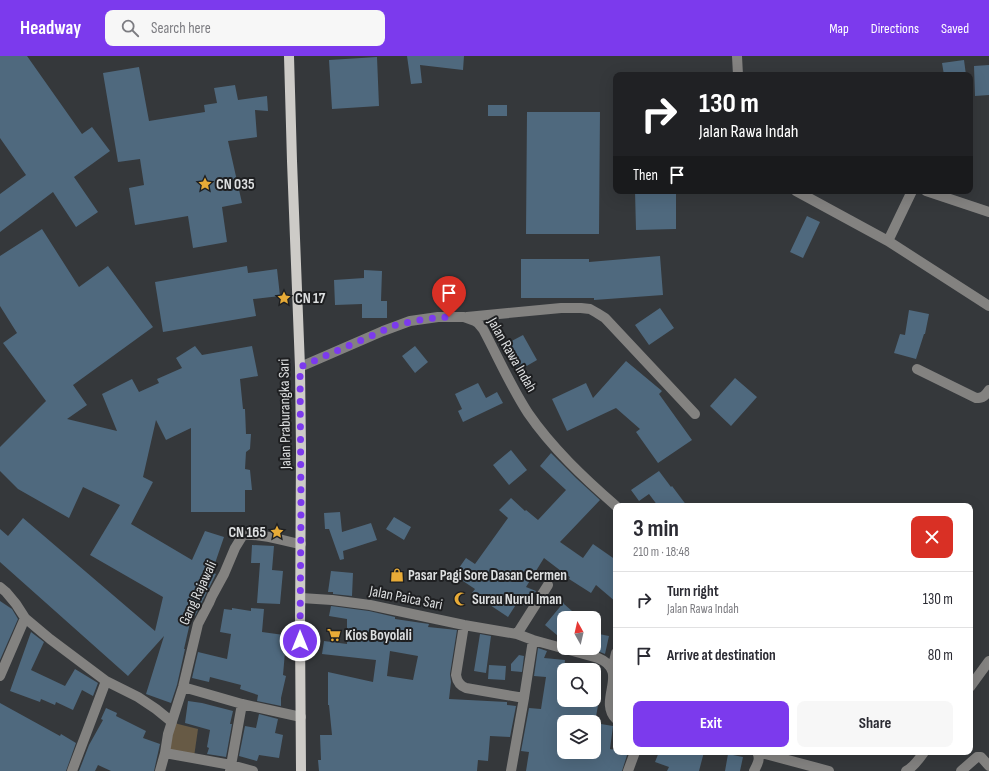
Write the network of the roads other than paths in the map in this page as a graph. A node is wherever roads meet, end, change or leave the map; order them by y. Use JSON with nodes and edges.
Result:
{"nodes":[{"id":1,"x":289,"y":56,"type":"edge"},
{"id":2,"x":737,"y":56,"type":"edge"},
{"id":3,"x":738,"y":72,"type":"edge"},
{"id":4,"x":802,"y":194,"type":"edge"},
{"id":5,"x":911,"y":194,"type":"edge"},
{"id":6,"x":935,"y":194,"type":"edge"},
{"id":7,"x":989,"y":212,"type":"edge"},
{"id":8,"x":888,"y":241,"type":"junction"},
{"id":9,"x":989,"y":306,"type":"edge"},
{"id":10,"x":467,"y":317,"type":"junction"},
{"id":11,"x":300,"y":367,"type":"junction"},
{"id":12,"x":917,"y":369,"type":"dead end"},
{"id":13,"x":989,"y":390,"type":"edge"},
{"id":14,"x":695,"y":414,"type":"dead end"},
{"id":15,"x":613,"y":503,"type":"edge"},
{"id":16,"x":300,"y":544,"type":"junction"},
{"id":17,"x":548,"y":584,"type":"dead end"},
{"id":18,"x":0,"y":588,"type":"edge"},
{"id":19,"x":300,"y":598,"type":"junction"},
{"id":20,"x":25,"y":618,"type":"junction"},
{"id":21,"x":464,"y":625,"type":"junction"},
{"id":22,"x":517,"y":634,"type":"junction"},
{"id":23,"x":533,"y":640,"type":"junction"},
{"id":24,"x":989,"y":662,"type":"edge"},
{"id":25,"x":613,"y":666,"type":"edge"},
{"id":26,"x":612,"y":670,"type":"junction"},
{"id":27,"x":613,"y":674,"type":"edge"},
{"id":28,"x":0,"y":676,"type":"edge"},
{"id":29,"x":106,"y":681,"type":"junction"},
{"id":30,"x":973,"y":683,"type":"edge"},
{"id":31,"x":613,"y":686,"type":"edge"},
{"id":32,"x":183,"y":687,"type":"junction"},
{"id":33,"x":524,"y":698,"type":"junction"},
{"id":34,"x":242,"y":704,"type":"junction"},
{"id":35,"x":301,"y":717,"type":"junction"},
{"id":36,"x":613,"y":717,"type":"edge"},
{"id":37,"x":172,"y":722,"type":"junction"},
{"id":38,"x":165,"y":753,"type":"junction"},
{"id":39,"x":634,"y":755,"type":"edge"},
{"id":40,"x":758,"y":755,"type":"edge"},
{"id":41,"x":769,"y":755,"type":"edge"},
{"id":42,"x":922,"y":755,"type":"edge"},
{"id":43,"x":989,"y":766,"type":"edge"},
{"id":44,"x":230,"y":768,"type":"edge"},
{"id":45,"x":72,"y":771,"type":"edge"},
{"id":46,"x":160,"y":771,"type":"edge"},
{"id":47,"x":253,"y":771,"type":"edge"},
{"id":48,"x":302,"y":771,"type":"edge"},
{"id":49,"x":511,"y":771,"type":"edge"},
{"id":50,"x":628,"y":771,"type":"edge"},
{"id":51,"x":754,"y":771,"type":"edge"},
{"id":52,"x":829,"y":771,"type":"edge"},
{"id":53,"x":906,"y":771,"type":"edge"},
{"id":54,"x":961,"y":771,"type":"edge"}],
"edges":[{"from":1,"to":11,"type":"main road","name":"Jalan Praburangka Sari"},
{"from":2,"to":3,"type":"street"},
{"from":4,"to":8,"type":"street"},
{"from":5,"to":8,"type":"street"},
{"from":6,"to":7,"type":"street"},
{"from":8,"to":9,"type":"street"},
{"from":10,"to":11,"type":"street","name":"Jalan Rawa Indah"},
{"from":10,"to":14,"type":"street"},
{"from":10,"to":15,"type":"street","name":"Jalan Rawa Indah"},
{"from":11,"to":16,"type":"main road","name":"Jalan Praburangka Sari"},
{"from":12,"to":13,"type":"street"},
{"from":16,"to":19,"type":"main road","name":"Jalan Praburangka Sari"},
{"from":16,"to":32,"type":"street","name":"Gang Rajawali"},
{"from":17,"to":22,"type":"street"},
{"from":18,"to":20,"type":"street"},
{"from":19,"to":21,"type":"street","name":"Jalan Paica Sari"},
{"from":19,"to":35,"type":"main road","name":"Jalan Praburangka Sari"},
{"from":20,"to":28,"type":"street"},
{"from":20,"to":29,"type":"street"},
{"from":21,"to":22,"type":"street","name":"Jalan Paica Sari"},
{"from":21,"to":33,"type":"street"},
{"from":22,"to":23,"type":"street","name":"Jalan Paica Sari"},
{"from":23,"to":26,"type":"street","name":"Jalan Paica Sari"},
{"from":23,"to":33,"type":"street"},
{"from":24,"to":30,"type":"street"},
{"from":25,"to":26,"type":"street"},
{"from":26,"to":27,"type":"street"},
{"from":29,"to":37,"type":"street"},
{"from":29,"to":45,"type":"street"},
{"from":31,"to":36,"type":"street"},
{"from":32,"to":34,"type":"street"},
{"from":32,"to":37,"type":"street","name":"Gang Rajawali"},
{"from":33,"to":49,"type":"street"},
{"from":34,"to":35,"type":"street"},
{"from":34,"to":44,"type":"street"},
{"from":35,"to":48,"type":"main road","name":"Jalan Praburangka Sari"},
{"from":37,"to":38,"type":"street","name":"Gang Rajawali"},
{"from":38,"to":44,"type":"street"},
{"from":38,"to":46,"type":"street","name":"Gang Rajawali"},
{"from":39,"to":50,"type":"street"},
{"from":40,"to":51,"type":"street"},
{"from":41,"to":52,"type":"street"},
{"from":42,"to":53,"type":"street"},
{"from":43,"to":54,"type":"street"},
{"from":44,"to":47,"type":"street"}]}
